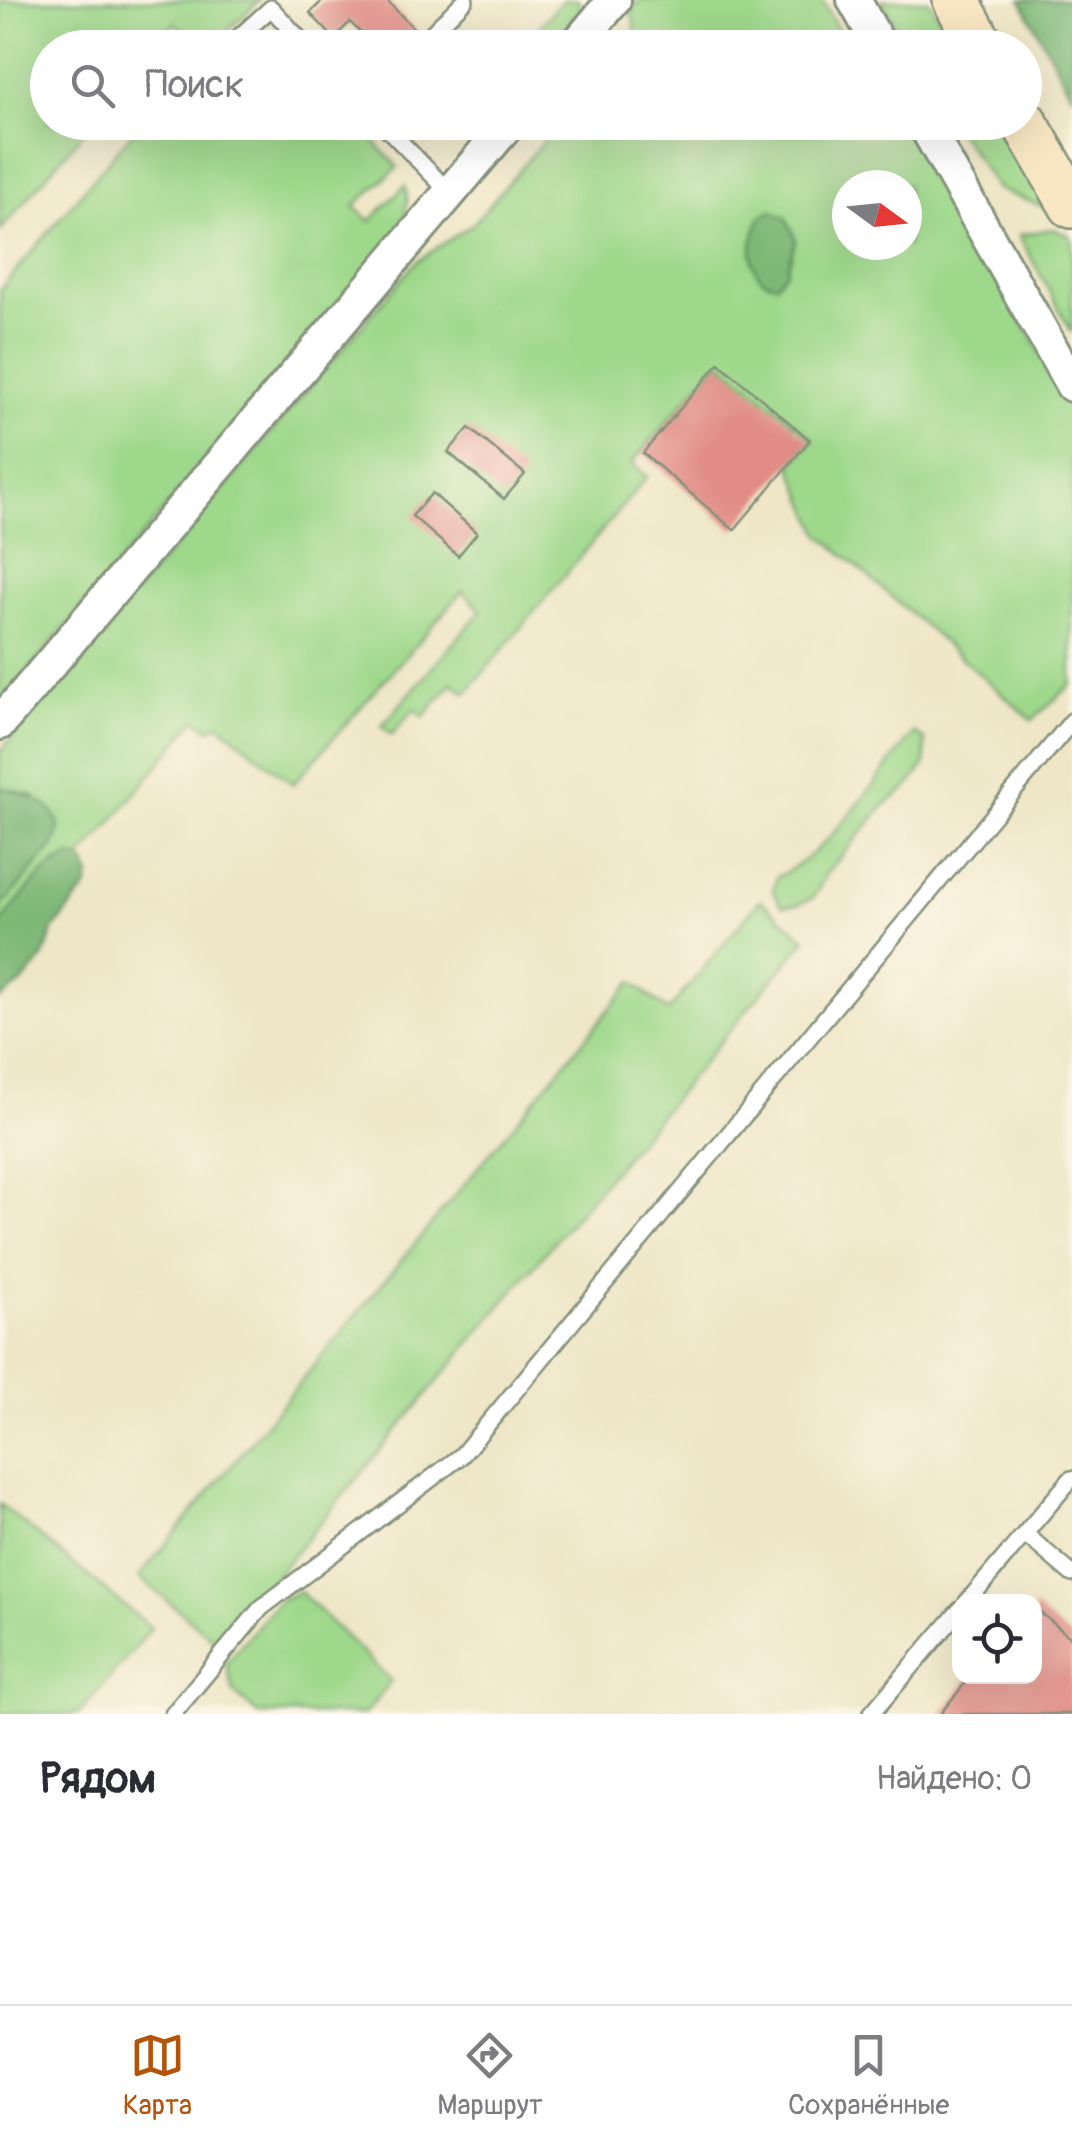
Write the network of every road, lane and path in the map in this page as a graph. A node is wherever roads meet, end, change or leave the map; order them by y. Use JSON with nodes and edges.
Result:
{"nodes":[{"id":1,"x":465,"y":0,"type":"edge"},
{"id":2,"x":614,"y":0,"type":"edge"},
{"id":3,"x":854,"y":0,"type":"edge"},
{"id":4,"x":956,"y":0,"type":"edge"},
{"id":5,"x":247,"y":30,"type":"edge"},
{"id":6,"x":291,"y":30,"type":"edge"},
{"id":7,"x":435,"y":30,"type":"edge"},
{"id":8,"x":589,"y":30,"type":"edge"},
{"id":9,"x":871,"y":30,"type":"edge"},
{"id":10,"x":972,"y":30,"type":"edge"},
{"id":11,"x":399,"y":140,"type":"edge"},
{"id":12,"x":495,"y":140,"type":"edge"},
{"id":13,"x":933,"y":140,"type":"edge"},
{"id":14,"x":1034,"y":140,"type":"edge"},
{"id":15,"x":450,"y":192,"type":"junction"},
{"id":16,"x":1072,"y":205,"type":"edge"},
{"id":17,"x":1072,"y":385,"type":"edge"},
{"id":18,"x":1072,"y":721,"type":"edge"},
{"id":19,"x":0,"y":723,"type":"edge"},
{"id":20,"x":1072,"y":1480,"type":"edge"},
{"id":21,"x":1025,"y":1534,"type":"junction"},
{"id":22,"x":1072,"y":1574,"type":"edge"},
{"id":23,"x":974,"y":1594,"type":"edge"},
{"id":24,"x":952,"y":1619,"type":"edge"},
{"id":25,"x":173,"y":1714,"type":"edge"},
{"id":26,"x":871,"y":1714,"type":"edge"}],
"edges":[{"from":1,"to":7,"type":"lane"},
{"from":2,"to":8,"type":"street"},
{"from":3,"to":9,"type":"street"},
{"from":4,"to":10,"type":"main road"},
{"from":5,"to":6,"type":"lane"},
{"from":11,"to":15,"type":"lane"},
{"from":12,"to":15,"type":"street"},
{"from":13,"to":17,"type":"street"},
{"from":14,"to":16,"type":"main road"},
{"from":15,"to":19,"type":"street"},
{"from":18,"to":25,"type":"lane"},
{"from":20,"to":21,"type":"lane"},
{"from":21,"to":22,"type":"lane"},
{"from":21,"to":23,"type":"lane"},
{"from":24,"to":26,"type":"lane"}]}
